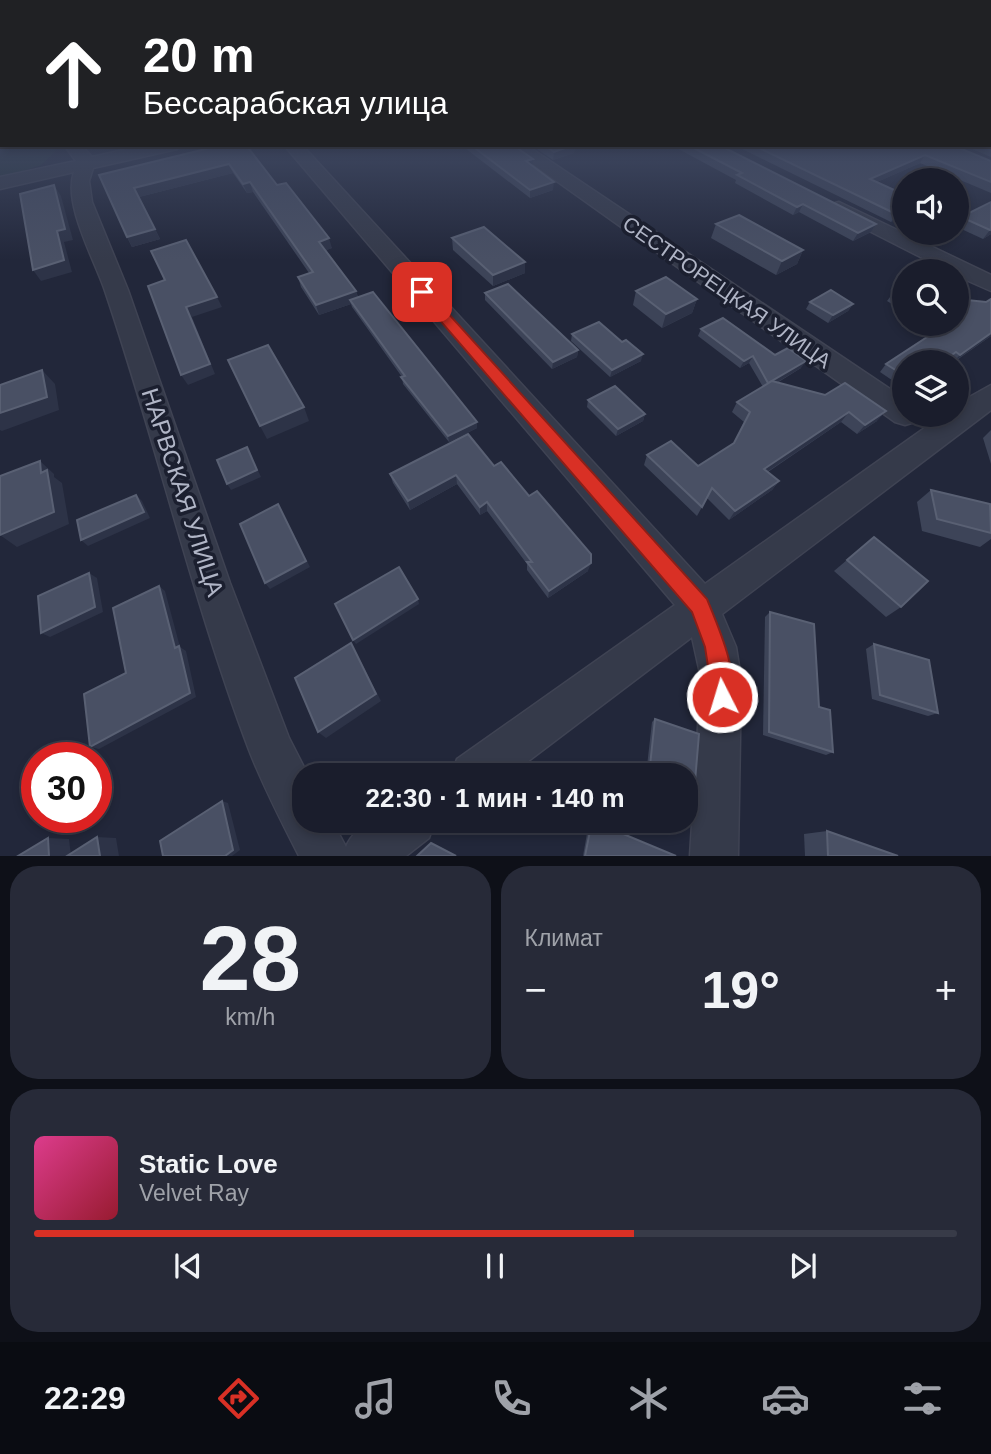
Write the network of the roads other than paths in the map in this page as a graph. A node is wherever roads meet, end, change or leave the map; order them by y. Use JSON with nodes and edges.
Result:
{"nodes":[{"id":1,"x":80,"y":180,"type":"edge"},
{"id":2,"x":323,"y":180,"type":"edge"},
{"id":3,"x":565,"y":180,"type":"edge"},
{"id":4,"x":822,"y":200,"type":"edge"},
{"id":5,"x":991,"y":284,"type":"edge"},
{"id":6,"x":991,"y":395,"type":"edge"},
{"id":7,"x":892,"y":405,"type":"edge"},
{"id":8,"x":924,"y":427,"type":"edge"},
{"id":9,"x":935,"y":435,"type":"junction"},
{"id":10,"x":700,"y":606,"type":"junction"},
{"id":11,"x":489,"y":763,"type":"edge"},
{"id":12,"x":292,"y":792,"type":"edge"},
{"id":13,"x":313,"y":833,"type":"edge"},
{"id":14,"x":396,"y":833,"type":"edge"},
{"id":15,"x":325,"y":856,"type":"edge"},
{"id":16,"x":366,"y":856,"type":"edge"},
{"id":17,"x":714,"y":856,"type":"edge"}],
"edges":[{"from":1,"to":12,"type":"street","name":"НАРВСКАЯ УЛИЦА"},
{"from":2,"to":10,"type":"street"},
{"from":3,"to":7,"type":"street","name":"СЕСТРОРЕЦКАЯ УЛИЦА"},
{"from":4,"to":5,"type":"street"},
{"from":6,"to":9,"type":"street"},
{"from":8,"to":9,"type":"street","name":"СЕСТРОРЕЦКАЯ УЛИЦА"},
{"from":9,"to":10,"type":"street"},
{"from":10,"to":11,"type":"street"},
{"from":10,"to":17,"type":"street"},
{"from":13,"to":15,"type":"street","name":"НАРВСКАЯ УЛИЦА"},
{"from":14,"to":16,"type":"street"}]}
